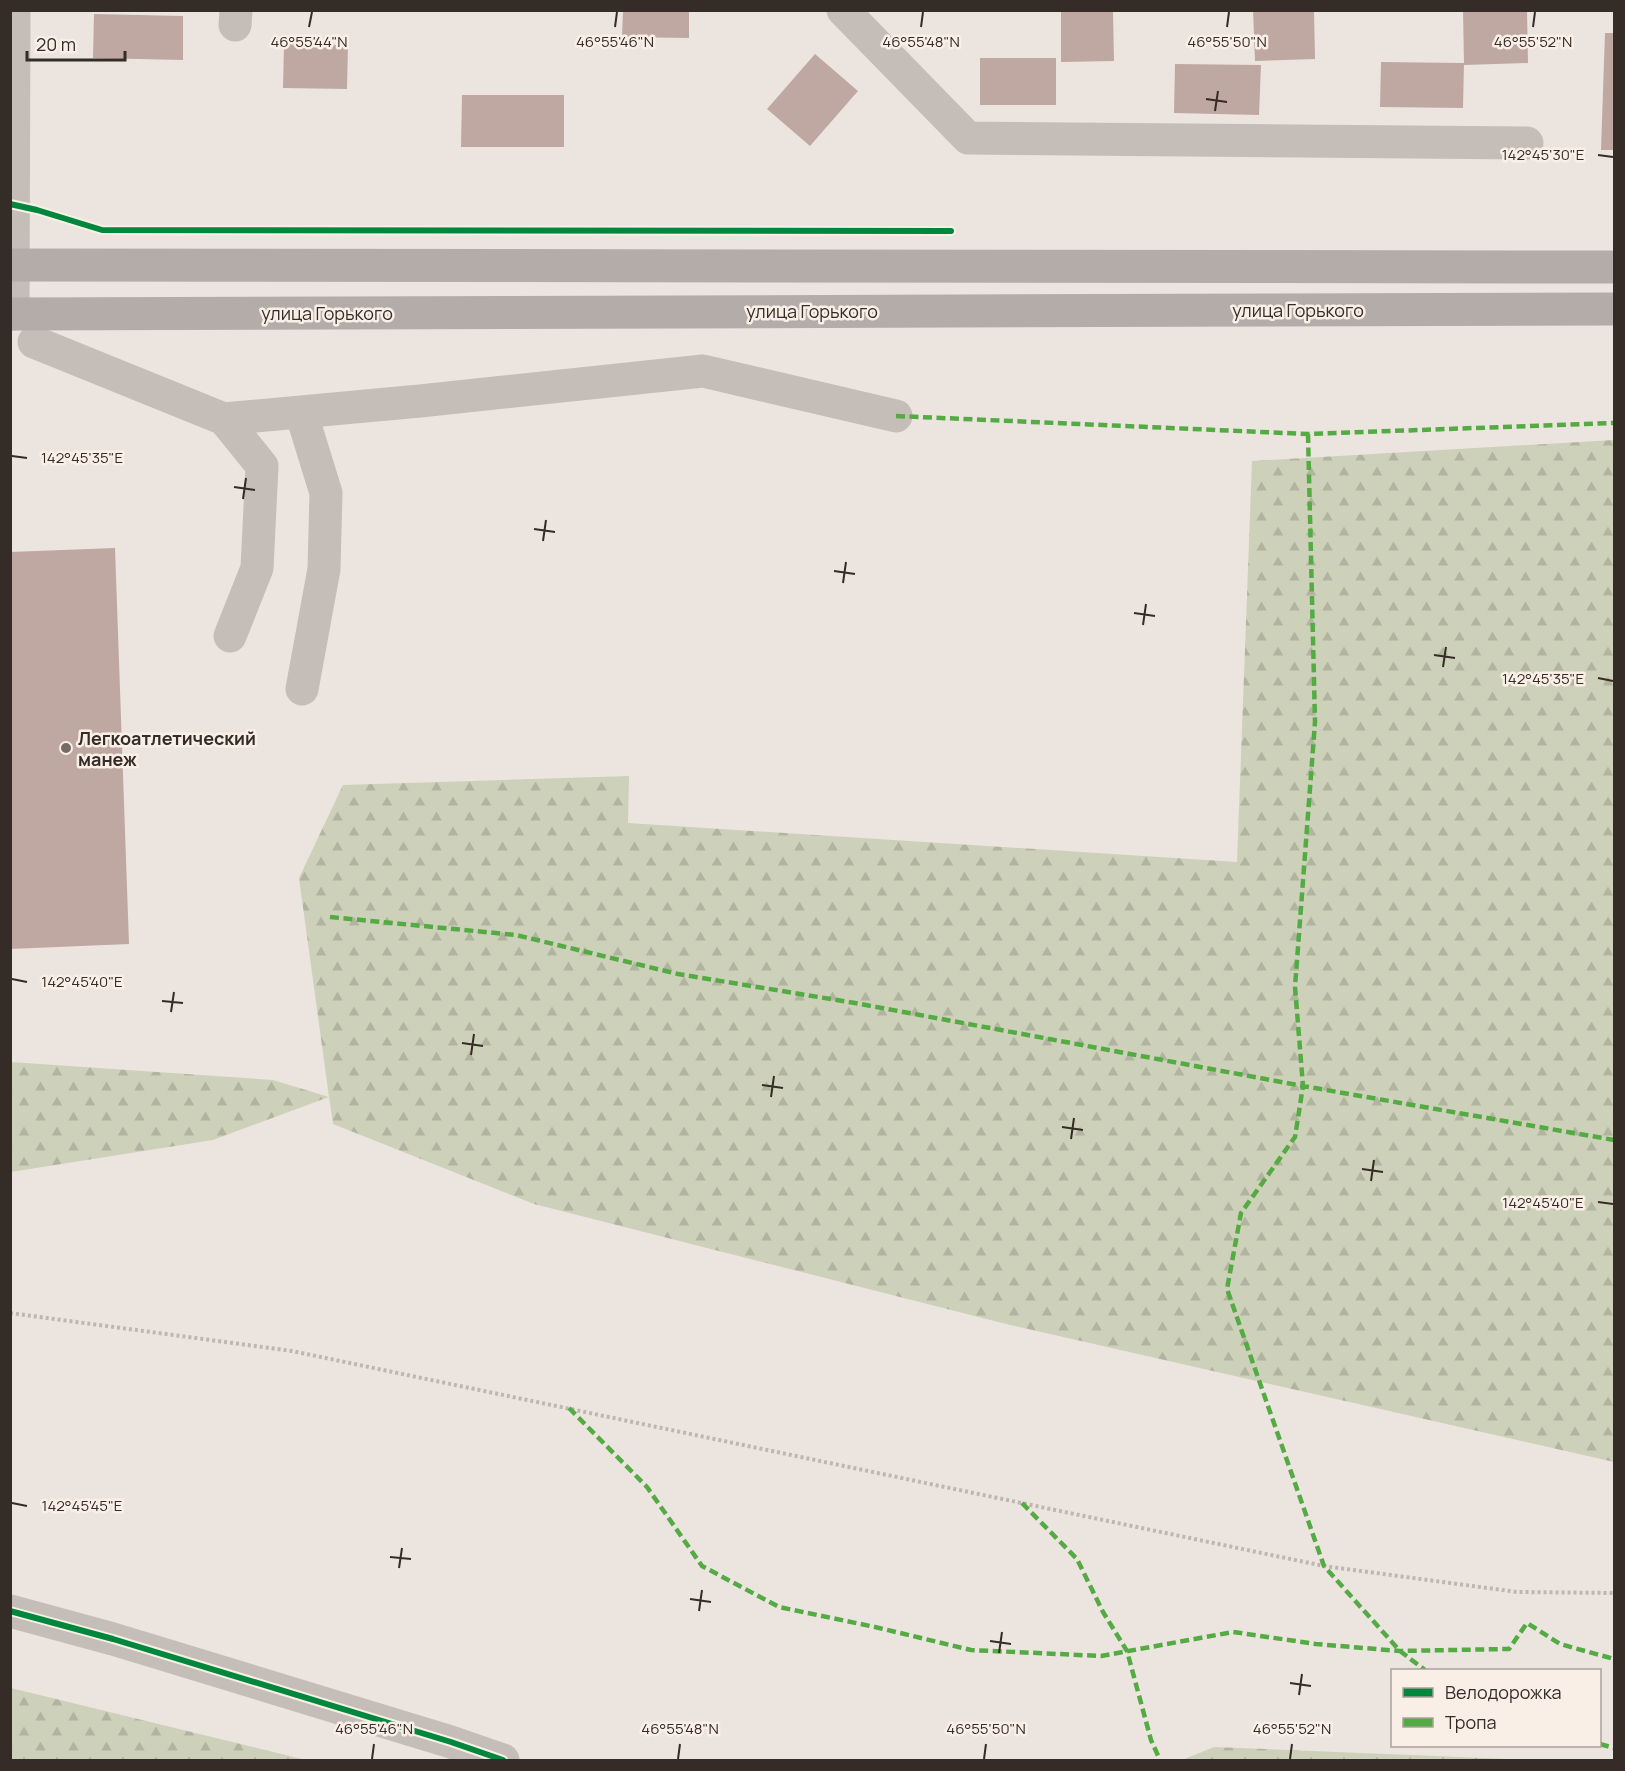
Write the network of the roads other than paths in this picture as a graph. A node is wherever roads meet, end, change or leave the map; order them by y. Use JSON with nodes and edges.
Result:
{"nodes":[{"id":1,"x":14,"y":10,"type":"edge"},
{"id":2,"x":843,"y":10,"type":"edge"},
{"id":3,"x":1527,"y":143,"type":"dead end"},
{"id":4,"x":12,"y":265,"type":"edge"},
{"id":5,"x":1614,"y":267,"type":"edge"},
{"id":6,"x":1614,"y":309,"type":"edge"},
{"id":7,"x":12,"y":314,"type":"edge"},
{"id":8,"x":34,"y":342,"type":"dead end"},
{"id":9,"x":301,"y":412,"type":"junction"},
{"id":10,"x":896,"y":416,"type":"dead end"},
{"id":11,"x":224,"y":418,"type":"junction"},
{"id":12,"x":230,"y":636,"type":"dead end"},
{"id":13,"x":302,"y":689,"type":"dead end"},
{"id":14,"x":10,"y":1611,"type":"edge"},
{"id":15,"x":503,"y":1761,"type":"edge"}],
"edges":[{"from":1,"to":4,"type":"street"},
{"from":2,"to":3,"type":"street"},
{"from":4,"to":5,"type":"main road"},
{"from":4,"to":7,"type":"street"},
{"from":6,"to":7,"type":"main road","name":"улица Горького"},
{"from":8,"to":11,"type":"street"},
{"from":9,"to":10,"type":"street"},
{"from":9,"to":11,"type":"street"},
{"from":9,"to":13,"type":"street"},
{"from":11,"to":12,"type":"street"},
{"from":14,"to":15,"type":"street"}]}
